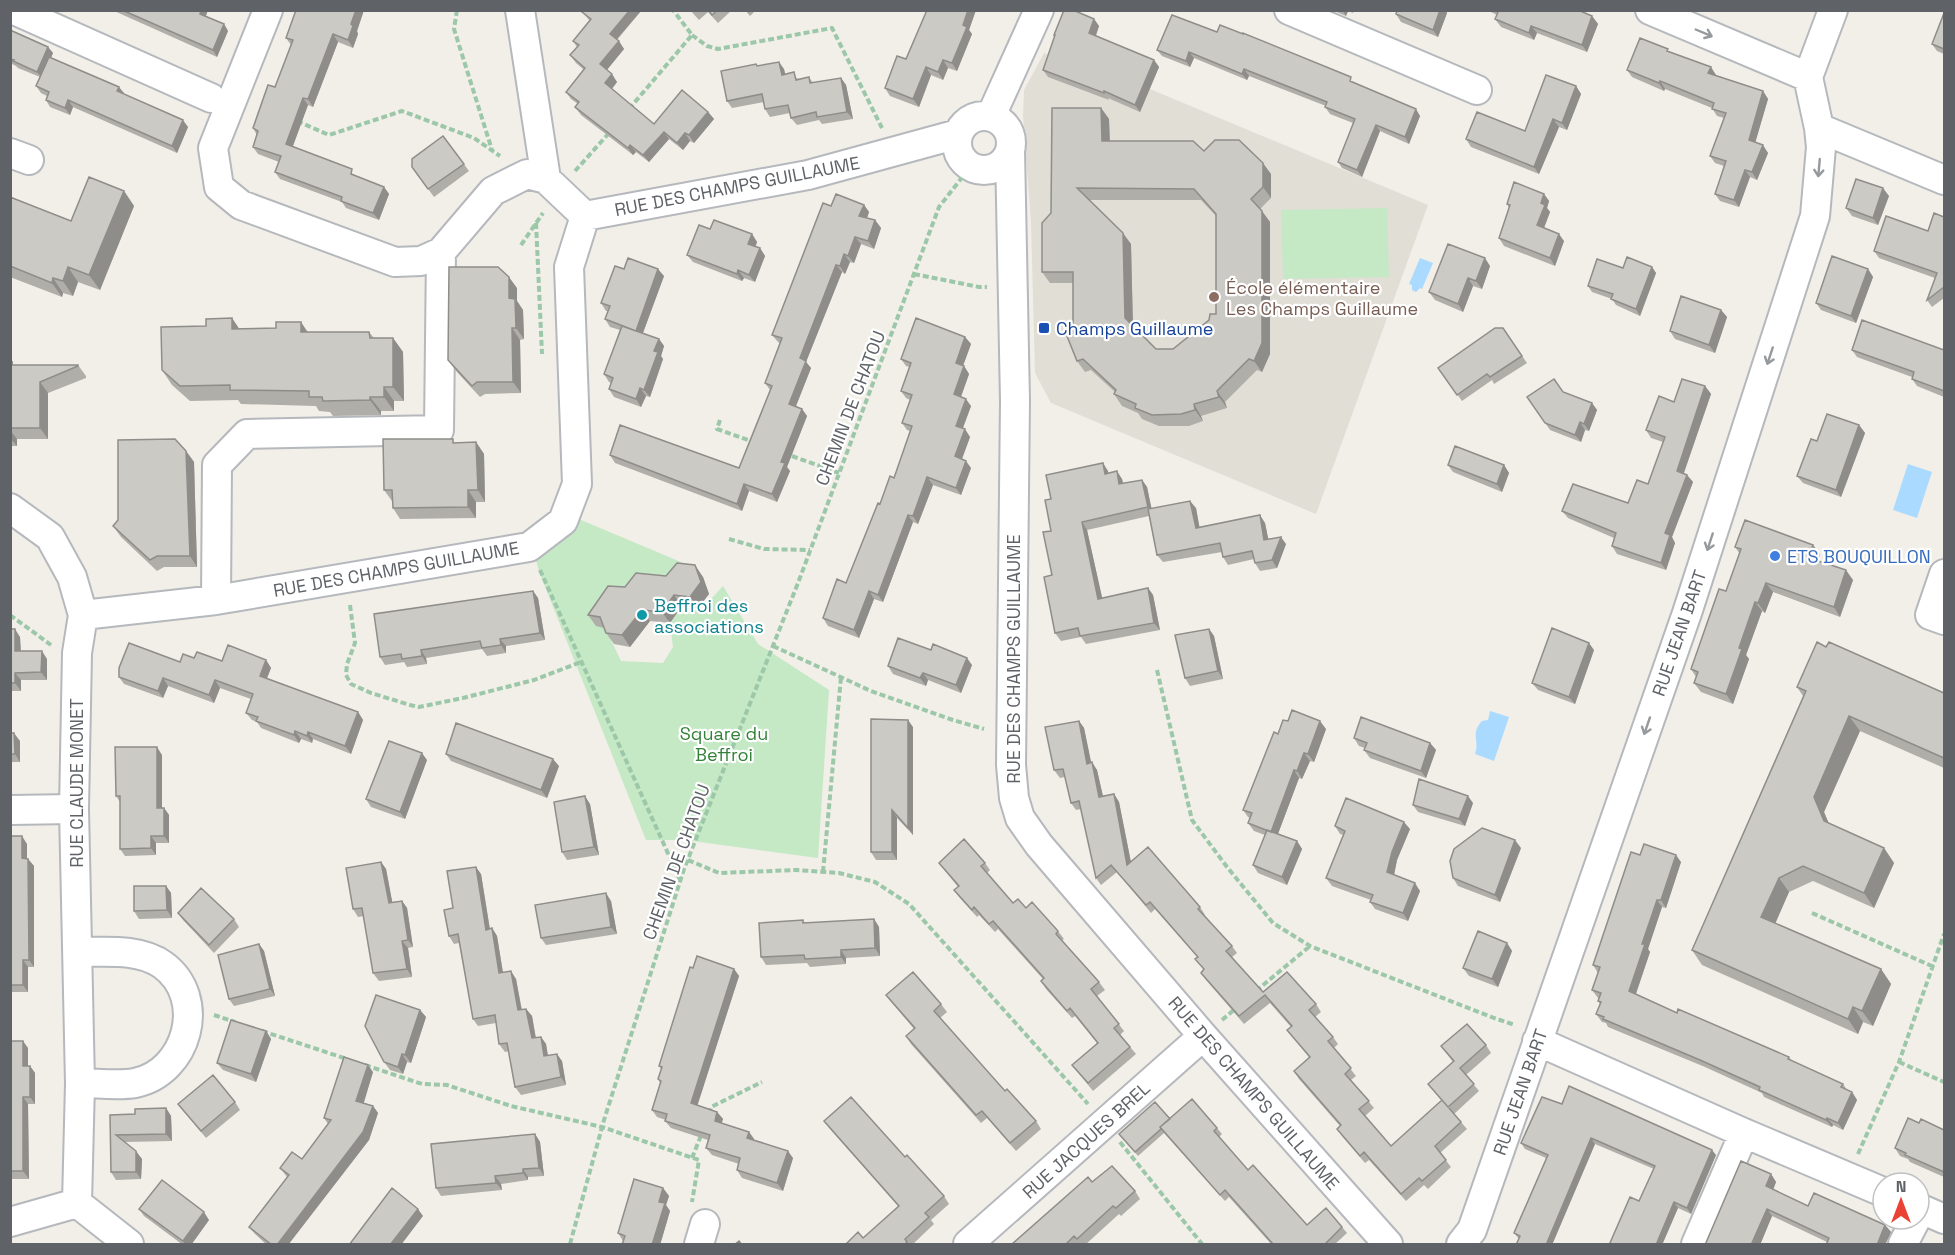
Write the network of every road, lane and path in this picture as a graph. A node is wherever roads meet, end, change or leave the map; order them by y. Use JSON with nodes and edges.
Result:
{"nodes":[{"id":1,"x":14,"y":10,"type":"edge"},
{"id":2,"x":268,"y":10,"type":"edge"},
{"id":3,"x":457,"y":10,"type":"edge"},
{"id":4,"x":520,"y":10,"type":"edge"},
{"id":5,"x":673,"y":10,"type":"edge"},
{"id":6,"x":1039,"y":10,"type":"edge"},
{"id":7,"x":1289,"y":10,"type":"edge"},
{"id":8,"x":1650,"y":10,"type":"edge"},
{"id":9,"x":1833,"y":10,"type":"edge"},
{"id":10,"x":692,"y":35,"type":"junction"},
{"id":11,"x":1808,"y":77,"type":"junction"},
{"id":12,"x":1477,"y":90,"type":"dead end"},
{"id":13,"x":211,"y":98,"type":"dead end"},
{"id":14,"x":625,"y":114,"type":"edge"},
{"id":15,"x":991,"y":116,"type":"junction"},
{"id":16,"x":294,"y":120,"type":"edge"},
{"id":17,"x":1819,"y":128,"type":"junction"},
{"id":18,"x":610,"y":131,"type":"edge"},
{"id":19,"x":958,"y":134,"type":"junction"},
{"id":20,"x":492,"y":150,"type":"junction"},
{"id":21,"x":1010,"y":151,"type":"junction"},
{"id":22,"x":895,"y":153,"type":"junction"},
{"id":23,"x":971,"y":166,"type":"junction"},
{"id":24,"x":1944,"y":180,"type":"edge"},
{"id":25,"x":544,"y":181,"type":"junction"},
{"id":26,"x":585,"y":216,"type":"junction"},
{"id":27,"x":521,"y":244,"type":"dead end"},
{"id":28,"x":441,"y":252,"type":"junction"},
{"id":29,"x":914,"y":274,"type":"junction"},
{"id":30,"x":1013,"y":277,"type":"junction"},
{"id":31,"x":720,"y":420,"type":"dead end"},
{"id":32,"x":758,"y":443,"type":"edge"},
{"id":33,"x":792,"y":456,"type":"dead end"},
{"id":34,"x":839,"y":473,"type":"junction"},
{"id":35,"x":10,"y":508,"type":"edge"},
{"id":36,"x":729,"y":539,"type":"dead end"},
{"id":37,"x":529,"y":547,"type":"junction"},
{"id":38,"x":810,"y":550,"type":"junction"},
{"id":39,"x":1944,"y":574,"type":"edge"},
{"id":40,"x":346,"y":578,"type":"junction"},
{"id":41,"x":216,"y":600,"type":"junction"},
{"id":42,"x":10,"y":615,"type":"edge"},
{"id":43,"x":83,"y":615,"type":"junction"},
{"id":44,"x":1944,"y":620,"type":"edge"},
{"id":45,"x":773,"y":646,"type":"junction"},
{"id":46,"x":77,"y":653,"type":"junction"},
{"id":47,"x":581,"y":662,"type":"junction"},
{"id":48,"x":1157,"y":670,"type":"dead end"},
{"id":49,"x":841,"y":677,"type":"junction"},
{"id":50,"x":1011,"y":737,"type":"junction"},
{"id":51,"x":74,"y":809,"type":"junction"},
{"id":52,"x":10,"y":810,"type":"edge"},
{"id":53,"x":688,"y":860,"type":"junction"},
{"id":54,"x":823,"y":872,"type":"junction"},
{"id":55,"x":681,"y":881,"type":"junction"},
{"id":56,"x":1812,"y":913,"type":"dead end"},
{"id":57,"x":1944,"y":934,"type":"edge"},
{"id":58,"x":1310,"y":945,"type":"junction"},
{"id":59,"x":78,"y":952,"type":"junction"},
{"id":60,"x":1934,"y":967,"type":"junction"},
{"id":61,"x":1250,"y":996,"type":"edge"},
{"id":62,"x":1241,"y":1004,"type":"edge"},
{"id":63,"x":188,"y":1006,"type":"junction"},
{"id":64,"x":243,"y":1025,"type":"edge"},
{"id":65,"x":255,"y":1029,"type":"edge"},
{"id":66,"x":1203,"y":1036,"type":"junction"},
{"id":67,"x":1539,"y":1036,"type":"junction"},
{"id":68,"x":1899,"y":1062,"type":"junction"},
{"id":69,"x":762,"y":1082,"type":"dead end"},
{"id":70,"x":1944,"y":1082,"type":"edge"},
{"id":71,"x":80,"y":1083,"type":"junction"},
{"id":72,"x":708,"y":1114,"type":"edge"},
{"id":73,"x":1105,"y":1124,"type":"junction"},
{"id":74,"x":602,"y":1127,"type":"junction"},
{"id":75,"x":704,"y":1129,"type":"edge"},
{"id":76,"x":1744,"y":1133,"type":"junction"},
{"id":77,"x":692,"y":1158,"type":"junction"},
{"id":78,"x":1848,"y":1176,"type":"junction"},
{"id":79,"x":1871,"y":1187,"type":"edge"},
{"id":80,"x":77,"y":1203,"type":"junction"},
{"id":81,"x":10,"y":1222,"type":"edge"},
{"id":82,"x":1912,"y":1231,"type":"edge"},
{"id":83,"x":702,"y":1234,"type":"edge"},
{"id":84,"x":129,"y":1245,"type":"edge"},
{"id":85,"x":570,"y":1245,"type":"edge"},
{"id":86,"x":968,"y":1245,"type":"edge"},
{"id":87,"x":1202,"y":1245,"type":"edge"},
{"id":88,"x":1388,"y":1245,"type":"edge"},
{"id":89,"x":1461,"y":1245,"type":"edge"},
{"id":90,"x":1696,"y":1245,"type":"edge"},
{"id":91,"x":1903,"y":1245,"type":"edge"}],
"edges":[{"from":1,"to":13,"type":"street"},
{"from":2,"to":28,"type":"street"},
{"from":3,"to":20,"type":"path"},
{"from":4,"to":25,"type":"street"},
{"from":5,"to":10,"type":"path"},
{"from":6,"to":15,"type":"street"},
{"from":7,"to":12,"type":"street"},
{"from":8,"to":11,"type":"street","one_way":true},
{"from":9,"to":11,"type":"street"},
{"from":10,"to":14,"type":"path"},
{"from":10,"to":22,"type":"path"},
{"from":11,"to":17,"type":"street","name":"RUE JEAN BART"},
{"from":15,"to":19,"type":"street"},
{"from":15,"to":21,"type":"street"},
{"from":16,"to":20,"type":"path"},
{"from":17,"to":24,"type":"street"},
{"from":17,"to":67,"type":"street","name":"RUE JEAN BART","one_way":true},
{"from":18,"to":25,"type":"path"},
{"from":19,"to":22,"type":"street","name":"RUE DES CHAMPS GUILLAUME"},
{"from":19,"to":23,"type":"street"},
{"from":20,"to":25,"type":"path"},
{"from":21,"to":23,"type":"street"},
{"from":21,"to":30,"type":"street","name":"RUE DES CHAMPS GUILLAUME"},
{"from":22,"to":26,"type":"street","name":"RUE DES CHAMPS GUILLAUME"},
{"from":23,"to":29,"type":"path","name":"CHEMIN DE CHATOU"},
{"from":25,"to":26,"type":"street"},
{"from":25,"to":27,"type":"path"},
{"from":25,"to":28,"type":"street"},
{"from":26,"to":37,"type":"street","name":"RUE DES CHAMPS GUILLAUME"},
{"from":28,"to":41,"type":"street"},
{"from":29,"to":30,"type":"path"},
{"from":29,"to":34,"type":"path","name":"CHEMIN DE CHATOU"},
{"from":30,"to":50,"type":"street","name":"RUE DES CHAMPS GUILLAUME"},
{"from":31,"to":32,"type":"path"},
{"from":33,"to":34,"type":"path"},
{"from":34,"to":38,"type":"path","name":"CHEMIN DE CHATOU"},
{"from":35,"to":43,"type":"street"},
{"from":36,"to":38,"type":"path"},
{"from":37,"to":40,"type":"street","name":"RUE DES CHAMPS GUILLAUME"},
{"from":37,"to":47,"type":"path"},
{"from":38,"to":45,"type":"path","name":"CHEMIN DE CHATOU"},
{"from":39,"to":44,"type":"street"},
{"from":40,"to":41,"type":"street","name":"RUE DES CHAMPS GUILLAUME"},
{"from":40,"to":47,"type":"path"},
{"from":41,"to":43,"type":"street","name":"RUE DES CHAMPS GUILLAUME"},
{"from":42,"to":46,"type":"path"},
{"from":43,"to":46,"type":"street","name":"RUE CLAUDE MONET"},
{"from":45,"to":49,"type":"path"},
{"from":45,"to":53,"type":"path","name":"CHEMIN DE CHATOU"},
{"from":46,"to":51,"type":"street","name":"RUE CLAUDE MONET"},
{"from":47,"to":55,"type":"path"},
{"from":48,"to":58,"type":"path"},
{"from":49,"to":50,"type":"path"},
{"from":49,"to":54,"type":"path"},
{"from":50,"to":66,"type":"street","name":"RUE DES CHAMPS GUILLAUME"},
{"from":51,"to":52,"type":"street"},
{"from":51,"to":59,"type":"street","name":"RUE CLAUDE MONET"},
{"from":53,"to":54,"type":"path"},
{"from":53,"to":55,"type":"path","name":"CHEMIN DE CHATOU"},
{"from":54,"to":73,"type":"path"},
{"from":55,"to":74,"type":"path","name":"CHEMIN DE CHATOU"},
{"from":56,"to":60,"type":"path"},
{"from":57,"to":60,"type":"path"},
{"from":58,"to":61,"type":"path"},
{"from":58,"to":67,"type":"path"},
{"from":59,"to":63,"type":"street"},
{"from":59,"to":71,"type":"street","name":"RUE CLAUDE MONET"},
{"from":60,"to":68,"type":"path"},
{"from":62,"to":66,"type":"path"},
{"from":63,"to":64,"type":"path"},
{"from":63,"to":71,"type":"street"},
{"from":65,"to":74,"type":"path"},
{"from":66,"to":73,"type":"street","name":"RUE JACQUES BREL"},
{"from":66,"to":88,"type":"street","name":"RUE DES CHAMPS GUILLAUME"},
{"from":67,"to":76,"type":"street"},
{"from":67,"to":89,"type":"street","name":"RUE JEAN BART"},
{"from":68,"to":70,"type":"path"},
{"from":68,"to":78,"type":"path"},
{"from":69,"to":72,"type":"path"},
{"from":71,"to":80,"type":"street","name":"RUE CLAUDE MONET"},
{"from":73,"to":86,"type":"street","name":"RUE JACQUES BREL"},
{"from":73,"to":87,"type":"path"},
{"from":74,"to":77,"type":"path"},
{"from":74,"to":85,"type":"path","name":"CHEMIN DE CHATOU"},
{"from":75,"to":77,"type":"path"},
{"from":76,"to":78,"type":"street"},
{"from":76,"to":90,"type":"street"},
{"from":77,"to":83,"type":"path"},
{"from":78,"to":79,"type":"street"},
{"from":80,"to":81,"type":"street"},
{"from":80,"to":84,"type":"street"},
{"from":82,"to":91,"type":"street"}]}
